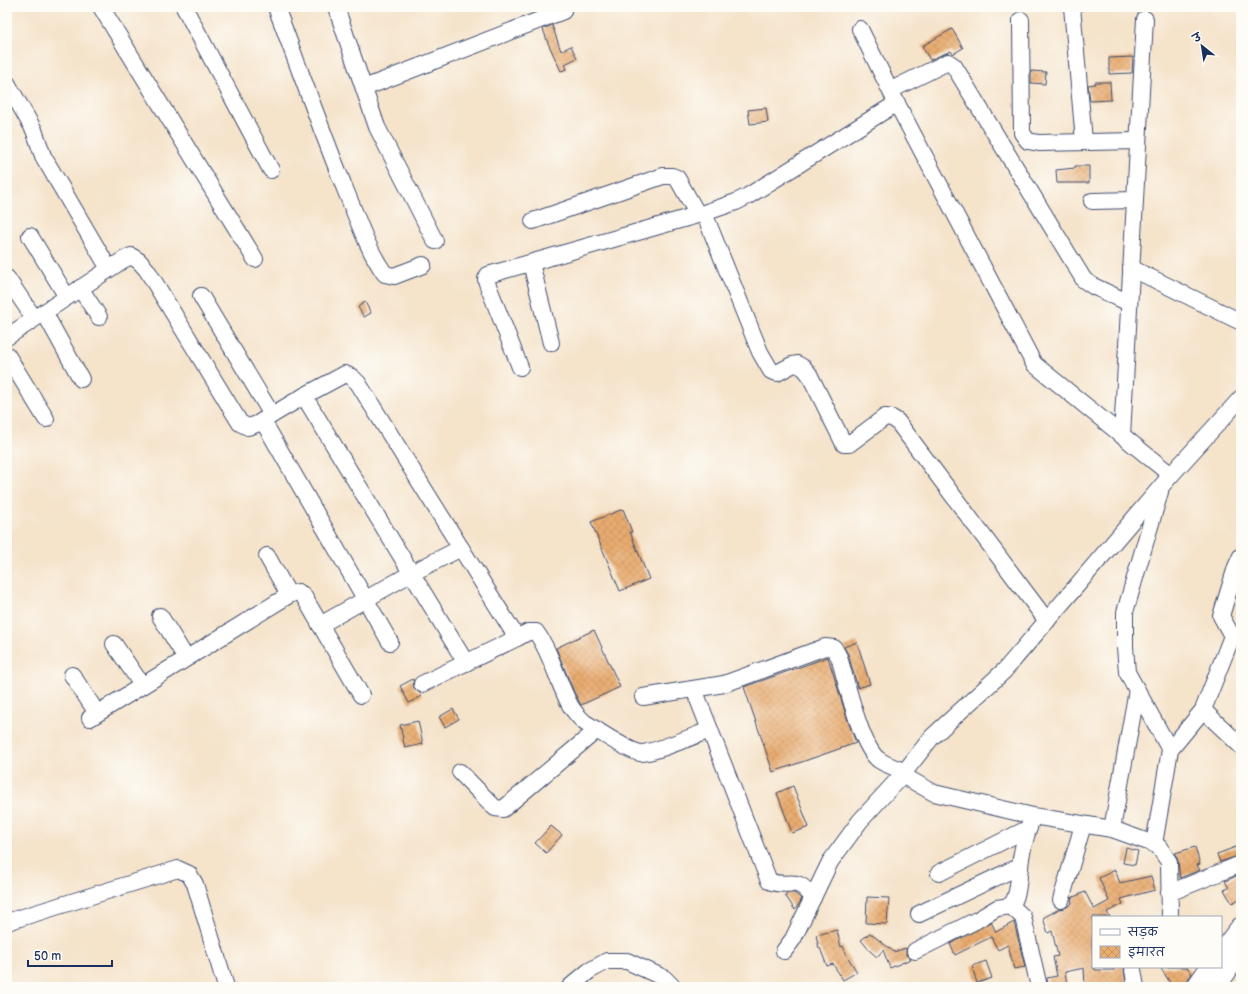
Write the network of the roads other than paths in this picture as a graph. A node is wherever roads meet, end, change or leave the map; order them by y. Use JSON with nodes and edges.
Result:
{"nodes":[{"id":1,"x":101,"y":7,"type":"edge"},
{"id":2,"x":184,"y":7,"type":"edge"},
{"id":3,"x":276,"y":7,"type":"edge"},
{"id":4,"x":336,"y":7,"type":"edge"},
{"id":5,"x":1072,"y":7,"type":"edge"},
{"id":6,"x":563,"y":11,"type":"dead end"},
{"id":7,"x":1145,"y":19,"type":"dead end"},
{"id":8,"x":1021,"y":20,"type":"dead end"},
{"id":9,"x":860,"y":29,"type":"dead end"},
{"id":10,"x":7,"y":83,"type":"edge"},
{"id":11,"x":364,"y":88,"type":"junction"},
{"id":12,"x":894,"y":97,"type":"junction"},
{"id":13,"x":1084,"y":141,"type":"junction"},
{"id":14,"x":1138,"y":141,"type":"junction"},
{"id":15,"x":271,"y":170,"type":"dead end"},
{"id":16,"x":1135,"y":200,"type":"junction"},
{"id":17,"x":1092,"y":201,"type":"dead end"},
{"id":18,"x":701,"y":214,"type":"junction"},
{"id":19,"x":533,"y":220,"type":"dead end"},
{"id":20,"x":30,"y":236,"type":"dead end"},
{"id":21,"x":435,"y":241,"type":"dead end"},
{"id":22,"x":255,"y":258,"type":"dead end"},
{"id":23,"x":531,"y":262,"type":"junction"},
{"id":24,"x":423,"y":265,"type":"dead end"},
{"id":25,"x":1132,"y":268,"type":"junction"},
{"id":26,"x":109,"y":269,"type":"junction"},
{"id":27,"x":7,"y":278,"type":"edge"},
{"id":28,"x":80,"y":288,"type":"junction"},
{"id":29,"x":201,"y":296,"type":"dead end"},
{"id":30,"x":67,"y":297,"type":"junction"},
{"id":31,"x":1130,"y":303,"type":"junction"},
{"id":32,"x":39,"y":315,"type":"junction"},
{"id":33,"x":99,"y":317,"type":"dead end"},
{"id":34,"x":1241,"y":322,"type":"edge"},
{"id":35,"x":7,"y":337,"type":"edge"},
{"id":36,"x":551,"y":343,"type":"dead end"},
{"id":37,"x":7,"y":355,"type":"edge"},
{"id":38,"x":520,"y":366,"type":"dead end"},
{"id":39,"x":81,"y":379,"type":"dead end"},
{"id":40,"x":304,"y":396,"type":"junction"},
{"id":41,"x":1241,"y":398,"type":"edge"},
{"id":42,"x":267,"y":418,"type":"junction"},
{"id":43,"x":46,"y":419,"type":"dead end"},
{"id":44,"x":1122,"y":436,"type":"junction"},
{"id":45,"x":1166,"y":481,"type":"junction"},
{"id":46,"x":460,"y":548,"type":"junction"},
{"id":47,"x":267,"y":556,"type":"dead end"},
{"id":48,"x":1241,"y":556,"type":"edge"},
{"id":49,"x":412,"y":573,"type":"junction"},
{"id":50,"x":290,"y":595,"type":"junction"},
{"id":51,"x":366,"y":600,"type":"junction"},
{"id":52,"x":160,"y":616,"type":"dead end"},
{"id":53,"x":1047,"y":621,"type":"junction"},
{"id":54,"x":320,"y":626,"type":"junction"},
{"id":55,"x":517,"y":638,"type":"junction"},
{"id":56,"x":1236,"y":641,"type":"edge"},
{"id":57,"x":390,"y":642,"type":"dead end"},
{"id":58,"x":114,"y":644,"type":"dead end"},
{"id":59,"x":186,"y":658,"type":"junction"},
{"id":60,"x":466,"y":663,"type":"junction"},
{"id":61,"x":72,"y":675,"type":"dead end"},
{"id":62,"x":422,"y":684,"type":"dead end"},
{"id":63,"x":142,"y":685,"type":"junction"},
{"id":64,"x":694,"y":689,"type":"junction"},
{"id":65,"x":1137,"y":690,"type":"junction"},
{"id":66,"x":361,"y":695,"type":"dead end"},
{"id":67,"x":643,"y":697,"type":"dead end"},
{"id":68,"x":1203,"y":710,"type":"junction"},
{"id":69,"x":597,"y":730,"type":"junction"},
{"id":70,"x":710,"y":730,"type":"junction"},
{"id":71,"x":1241,"y":746,"type":"edge"},
{"id":72,"x":1170,"y":750,"type":"junction"},
{"id":73,"x":460,"y":772,"type":"dead end"},
{"id":74,"x":903,"y":773,"type":"junction"},
{"id":75,"x":1031,"y":822,"type":"junction"},
{"id":76,"x":1083,"y":825,"type":"junction"},
{"id":77,"x":1112,"y":830,"type":"junction"},
{"id":78,"x":1154,"y":844,"type":"junction"},
{"id":79,"x":1241,"y":864,"type":"edge"},
{"id":80,"x":1020,"y":866,"type":"junction"},
{"id":81,"x":939,"y":873,"type":"dead end"},
{"id":82,"x":1169,"y":893,"type":"junction"},
{"id":83,"x":813,"y":898,"type":"junction"},
{"id":84,"x":1061,"y":900,"type":"dead end"},
{"id":85,"x":1011,"y":906,"type":"junction"},
{"id":86,"x":919,"y":914,"type":"dead end"},
{"id":87,"x":1170,"y":916,"type":"edge"},
{"id":88,"x":7,"y":922,"type":"edge"},
{"id":89,"x":1241,"y":928,"type":"edge"},
{"id":90,"x":1241,"y":949,"type":"edge"},
{"id":91,"x":784,"y":951,"type":"dead end"},
{"id":92,"x":915,"y":951,"type":"dead end"},
{"id":93,"x":1222,"y":953,"type":"edge"},
{"id":94,"x":1222,"y":964,"type":"edge"},
{"id":95,"x":1216,"y":968,"type":"edge"},
{"id":96,"x":1133,"y":970,"type":"dead end"},
{"id":97,"x":1206,"y":976,"type":"edge"},
{"id":98,"x":226,"y":987,"type":"edge"},
{"id":99,"x":570,"y":987,"type":"edge"},
{"id":100,"x":673,"y":987,"type":"edge"},
{"id":101,"x":1039,"y":987,"type":"edge"},
{"id":102,"x":1136,"y":987,"type":"edge"}],
"edges":[{"from":1,"to":22,"type":"street"},
{"from":2,"to":15,"type":"street"},
{"from":3,"to":24,"type":"street"},
{"from":4,"to":11,"type":"street"},
{"from":5,"to":13,"type":"street"},
{"from":6,"to":11,"type":"street"},
{"from":7,"to":14,"type":"street"},
{"from":8,"to":13,"type":"street"},
{"from":9,"to":12,"type":"street"},
{"from":10,"to":26,"type":"street"},
{"from":11,"to":21,"type":"street"},
{"from":12,"to":18,"type":"street"},
{"from":12,"to":31,"type":"street"},
{"from":12,"to":44,"type":"street"},
{"from":13,"to":14,"type":"street"},
{"from":14,"to":16,"type":"street"},
{"from":16,"to":17,"type":"street"},
{"from":16,"to":25,"type":"street"},
{"from":18,"to":19,"type":"street"},
{"from":18,"to":23,"type":"street"},
{"from":18,"to":53,"type":"street"},
{"from":20,"to":30,"type":"street"},
{"from":23,"to":36,"type":"street"},
{"from":23,"to":38,"type":"street"},
{"from":25,"to":31,"type":"street"},
{"from":25,"to":34,"type":"street"},
{"from":26,"to":28,"type":"street"},
{"from":26,"to":42,"type":"street"},
{"from":27,"to":32,"type":"street"},
{"from":28,"to":30,"type":"street"},
{"from":28,"to":33,"type":"street"},
{"from":29,"to":42,"type":"street"},
{"from":30,"to":32,"type":"street"},
{"from":31,"to":44,"type":"street"},
{"from":32,"to":35,"type":"street"},
{"from":32,"to":39,"type":"street"},
{"from":37,"to":43,"type":"street"},
{"from":40,"to":42,"type":"street"},
{"from":40,"to":46,"type":"street"},
{"from":40,"to":49,"type":"street"},
{"from":41,"to":45,"type":"street"},
{"from":42,"to":51,"type":"street"},
{"from":44,"to":45,"type":"street"},
{"from":45,"to":53,"type":"street"},
{"from":45,"to":65,"type":"street"},
{"from":46,"to":49,"type":"street"},
{"from":46,"to":55,"type":"street"},
{"from":47,"to":50,"type":"street"},
{"from":48,"to":56,"type":"street"},
{"from":49,"to":51,"type":"street"},
{"from":49,"to":60,"type":"street"},
{"from":50,"to":54,"type":"street"},
{"from":50,"to":59,"type":"street"},
{"from":51,"to":54,"type":"street"},
{"from":51,"to":57,"type":"street"},
{"from":52,"to":59,"type":"street"},
{"from":53,"to":74,"type":"street"},
{"from":54,"to":66,"type":"street"},
{"from":55,"to":60,"type":"street"},
{"from":55,"to":69,"type":"street"},
{"from":56,"to":68,"type":"street"},
{"from":58,"to":63,"type":"street"},
{"from":59,"to":63,"type":"street"},
{"from":60,"to":62,"type":"street"},
{"from":61,"to":63,"type":"street"},
{"from":64,"to":67,"type":"street"},
{"from":64,"to":70,"type":"street"},
{"from":64,"to":74,"type":"street"},
{"from":65,"to":72,"type":"street"},
{"from":65,"to":77,"type":"street"},
{"from":68,"to":71,"type":"street"},
{"from":68,"to":72,"type":"street"},
{"from":69,"to":70,"type":"street"},
{"from":69,"to":73,"type":"street"},
{"from":70,"to":83,"type":"street"},
{"from":72,"to":78,"type":"street"},
{"from":74,"to":75,"type":"street"},
{"from":74,"to":83,"type":"street"},
{"from":75,"to":76,"type":"street"},
{"from":75,"to":80,"type":"street"},
{"from":75,"to":81,"type":"street"},
{"from":76,"to":77,"type":"street"},
{"from":76,"to":84,"type":"street"},
{"from":77,"to":78,"type":"street"},
{"from":78,"to":82,"type":"street"},
{"from":79,"to":82,"type":"street"},
{"from":80,"to":85,"type":"street"},
{"from":80,"to":86,"type":"street"},
{"from":82,"to":87,"type":"street"},
{"from":83,"to":91,"type":"street"},
{"from":85,"to":92,"type":"street"},
{"from":85,"to":101,"type":"street"},
{"from":88,"to":98,"type":"street"},
{"from":89,"to":93,"type":"main road"},
{"from":90,"to":94,"type":"main road"},
{"from":95,"to":97,"type":"main road"},
{"from":96,"to":102,"type":"street"},
{"from":99,"to":100,"type":"street"}]}
